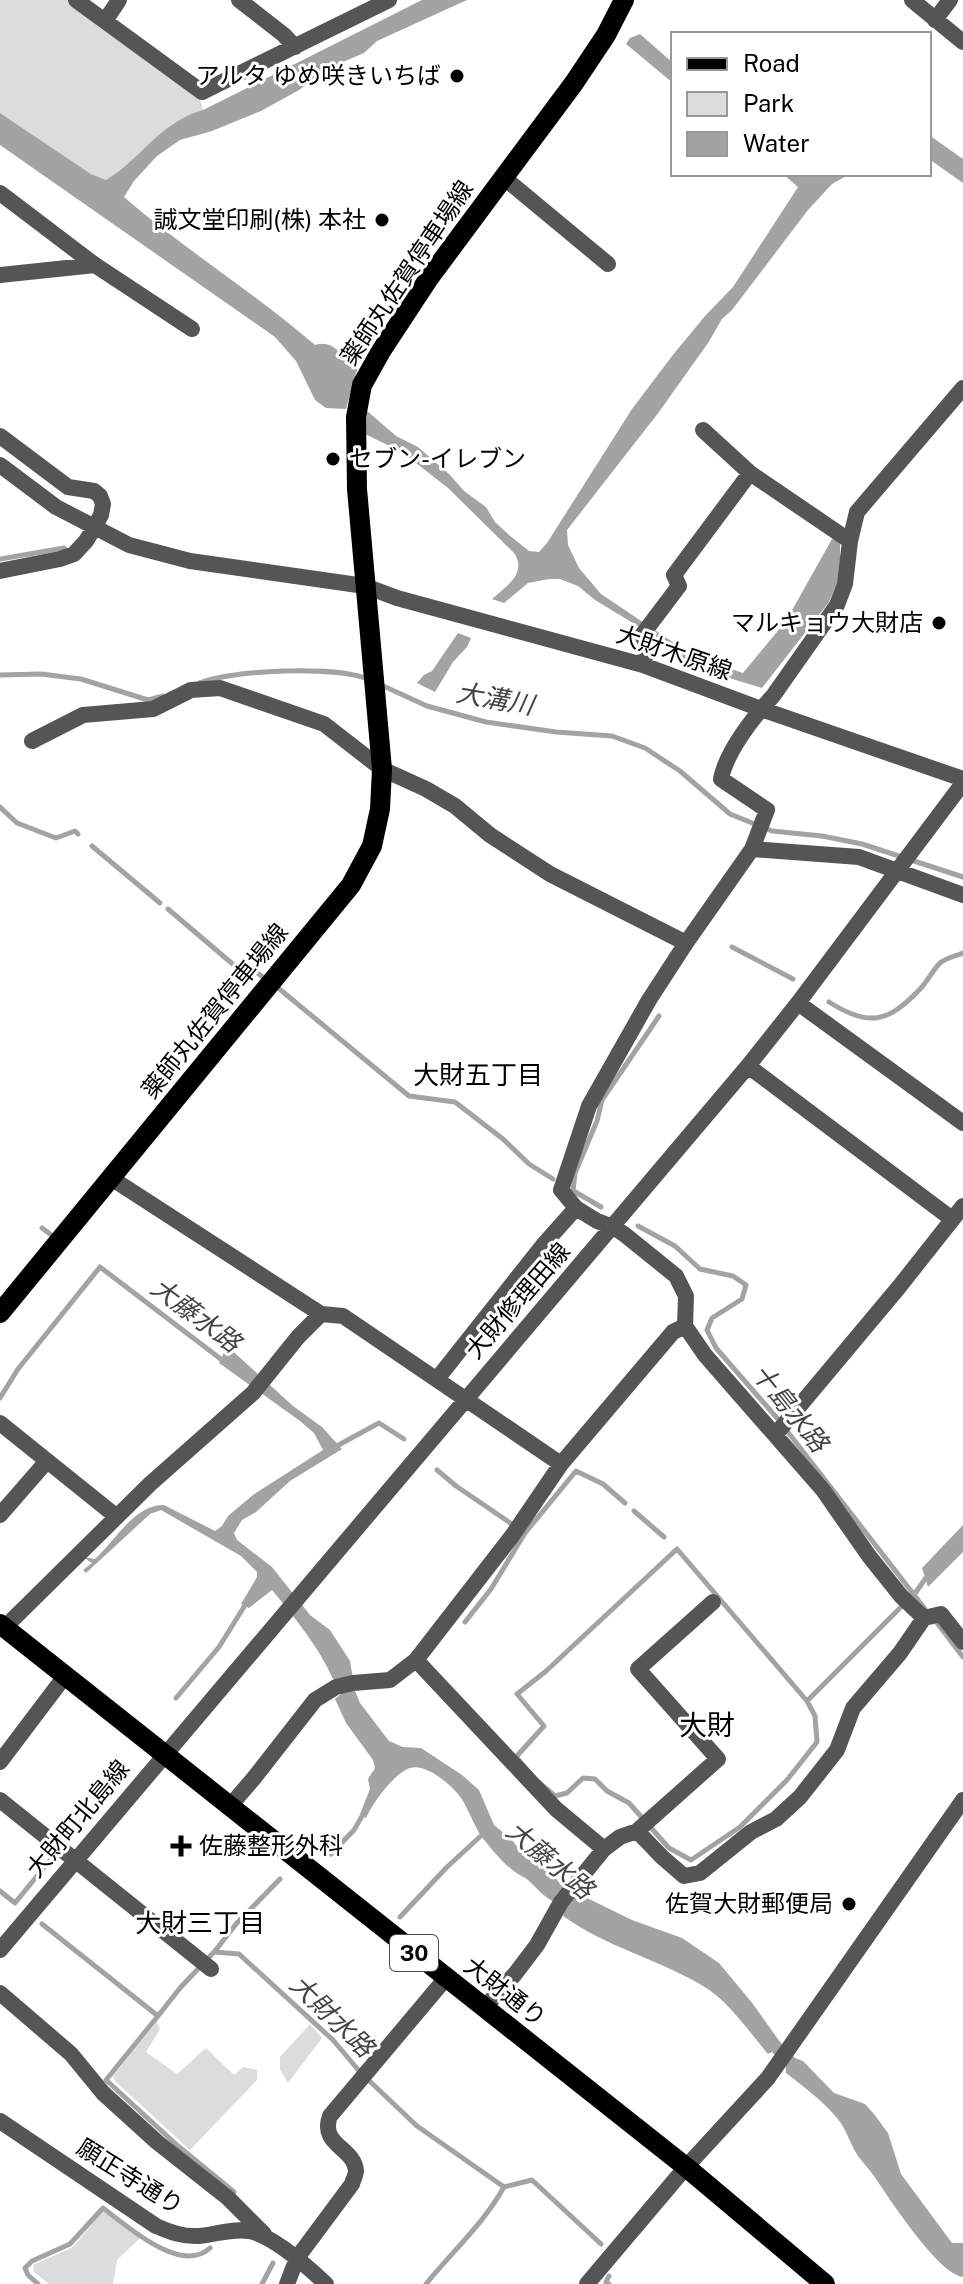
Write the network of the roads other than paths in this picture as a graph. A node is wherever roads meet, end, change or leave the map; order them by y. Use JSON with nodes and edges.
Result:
{"nodes":[{"id":1,"x":76,"y":0,"type":"edge"},
{"id":2,"x":119,"y":0,"type":"edge"},
{"id":3,"x":239,"y":0,"type":"edge"},
{"id":4,"x":389,"y":0,"type":"edge"},
{"id":5,"x":624,"y":0,"type":"edge"},
{"id":6,"x":912,"y":0,"type":"edge"},
{"id":7,"x":950,"y":0,"type":"edge"},
{"id":8,"x":935,"y":20,"type":"junction"},
{"id":9,"x":105,"y":21,"type":"junction"},
{"id":10,"x":963,"y":42,"type":"edge"},
{"id":11,"x":295,"y":47,"type":"junction"},
{"id":12,"x":503,"y":177,"type":"junction"},
{"id":13,"x":0,"y":193,"type":"edge"},
{"id":14,"x":608,"y":264,"type":"dead end"},
{"id":15,"x":95,"y":265,"type":"junction"},
{"id":16,"x":0,"y":275,"type":"edge"},
{"id":17,"x":192,"y":329,"type":"dead end"},
{"id":18,"x":963,"y":388,"type":"edge"},
{"id":19,"x":703,"y":430,"type":"dead end"},
{"id":20,"x":0,"y":436,"type":"edge"},
{"id":21,"x":0,"y":465,"type":"edge"},
{"id":22,"x":750,"y":473,"type":"junction"},
{"id":23,"x":94,"y":528,"type":"junction"},
{"id":24,"x":850,"y":541,"type":"junction"},
{"id":25,"x":0,"y":571,"type":"edge"},
{"id":26,"x":365,"y":586,"type":"junction"},
{"id":27,"x":643,"y":665,"type":"junction"},
{"id":28,"x":761,"y":709,"type":"junction"},
{"id":29,"x":32,"y":741,"type":"dead end"},
{"id":30,"x":382,"y":769,"type":"junction"},
{"id":31,"x":963,"y":781,"type":"edge"},
{"id":32,"x":752,"y":849,"type":"junction"},
{"id":33,"x":898,"y":870,"type":"junction"},
{"id":34,"x":963,"y":895,"type":"edge"},
{"id":35,"x":686,"y":943,"type":"junction"},
{"id":36,"x":798,"y":1003,"type":"junction"},
{"id":37,"x":748,"y":1066,"type":"junction"},
{"id":38,"x":963,"y":1123,"type":"edge"},
{"id":39,"x":111,"y":1178,"type":"junction"},
{"id":40,"x":576,"y":1208,"type":"junction"},
{"id":41,"x":958,"y":1213,"type":"edge"},
{"id":42,"x":613,"y":1227,"type":"junction"},
{"id":43,"x":0,"y":1313,"type":"edge"},
{"id":44,"x":321,"y":1314,"type":"junction"},
{"id":45,"x":685,"y":1326,"type":"junction"},
{"id":46,"x":437,"y":1379,"type":"junction"},
{"id":47,"x":466,"y":1398,"type":"junction"},
{"id":48,"x":0,"y":1423,"type":"edge"},
{"id":49,"x":776,"y":1434,"type":"junction"},
{"id":50,"x":47,"y":1461,"type":"junction"},
{"id":51,"x":561,"y":1464,"type":"junction"},
{"id":52,"x":0,"y":1515,"type":"edge"},
{"id":53,"x":117,"y":1517,"type":"junction"},
{"id":54,"x":713,"y":1602,"type":"dead end"},
{"id":55,"x":932,"y":1616,"type":"junction"},
{"id":56,"x":2,"y":1626,"type":"edge"},
{"id":57,"x":963,"y":1642,"type":"edge"},
{"id":58,"x":416,"y":1660,"type":"junction"},
{"id":59,"x":65,"y":1676,"type":"junction"},
{"id":60,"x":163,"y":1755,"type":"junction"},
{"id":61,"x":0,"y":1762,"type":"edge"},
{"id":62,"x":0,"y":1800,"type":"edge"},
{"id":63,"x":963,"y":1800,"type":"edge"},
{"id":64,"x":229,"y":1807,"type":"junction"},
{"id":65,"x":643,"y":1826,"type":"junction"},
{"id":66,"x":604,"y":1849,"type":"junction"},
{"id":67,"x":71,"y":1855,"type":"junction"},
{"id":68,"x":0,"y":1950,"type":"edge"},
{"id":69,"x":211,"y":1969,"type":"dead end"},
{"id":70,"x":446,"y":1978,"type":"junction"},
{"id":71,"x":0,"y":1993,"type":"edge"},
{"id":72,"x":484,"y":2008,"type":"junction"},
{"id":73,"x":0,"y":2121,"type":"edge"},
{"id":74,"x":686,"y":2167,"type":"junction"},
{"id":75,"x":274,"y":2244,"type":"junction"},
{"id":76,"x":297,"y":2258,"type":"junction"},
{"id":77,"x":287,"y":2284,"type":"edge"},
{"id":78,"x":326,"y":2284,"type":"edge"},
{"id":79,"x":587,"y":2284,"type":"edge"},
{"id":80,"x":825,"y":2284,"type":"edge"}],
"edges":[{"from":1,"to":9,"type":"street"},
{"from":2,"to":9,"type":"street"},
{"from":3,"to":11,"type":"street"},
{"from":4,"to":11,"type":"street"},
{"from":5,"to":12,"type":"main road","name":"薬師丸佐賀停車場線"},
{"from":6,"to":8,"type":"street"},
{"from":7,"to":8,"type":"street"},
{"from":8,"to":10,"type":"street"},
{"from":9,"to":11,"type":"street"},
{"from":12,"to":14,"type":"street"},
{"from":12,"to":26,"type":"main road","name":"薬師丸佐賀停車場線"},
{"from":13,"to":15,"type":"street"},
{"from":15,"to":16,"type":"street"},
{"from":15,"to":17,"type":"street"},
{"from":18,"to":24,"type":"street"},
{"from":19,"to":22,"type":"street"},
{"from":20,"to":23,"type":"street"},
{"from":21,"to":23,"type":"street","name":"大財木原線"},
{"from":22,"to":24,"type":"street"},
{"from":22,"to":27,"type":"street"},
{"from":23,"to":25,"type":"street"},
{"from":23,"to":26,"type":"street","name":"大財木原線"},
{"from":24,"to":28,"type":"street"},
{"from":26,"to":27,"type":"street","name":"大財木原線"},
{"from":26,"to":30,"type":"main road","name":"薬師丸佐賀停車場線"},
{"from":27,"to":28,"type":"street","name":"大財木原線"},
{"from":28,"to":31,"type":"street","name":"大財木原線"},
{"from":28,"to":32,"type":"street"},
{"from":29,"to":30,"type":"street"},
{"from":30,"to":35,"type":"street"},
{"from":30,"to":39,"type":"main road","name":"薬師丸佐賀停車場線"},
{"from":31,"to":33,"type":"street","name":"大財修理田線"},
{"from":32,"to":33,"type":"street"},
{"from":32,"to":35,"type":"street"},
{"from":33,"to":34,"type":"street"},
{"from":33,"to":36,"type":"street","name":"大財修理田線"},
{"from":35,"to":40,"type":"street"},
{"from":36,"to":37,"type":"street","name":"大財修理田線"},
{"from":36,"to":38,"type":"street"},
{"from":37,"to":41,"type":"street"},
{"from":37,"to":42,"type":"street","name":"大財修理田線"},
{"from":39,"to":43,"type":"main road","name":"薬師丸佐賀停車場線"},
{"from":39,"to":44,"type":"street"},
{"from":40,"to":42,"type":"street"},
{"from":40,"to":46,"type":"street"},
{"from":41,"to":49,"type":"street"},
{"from":42,"to":45,"type":"street"},
{"from":42,"to":47,"type":"street","name":"大財修理田線"},
{"from":44,"to":46,"type":"street"},
{"from":44,"to":53,"type":"street"},
{"from":45,"to":49,"type":"street"},
{"from":45,"to":51,"type":"street"},
{"from":46,"to":47,"type":"street"},
{"from":47,"to":51,"type":"street"},
{"from":47,"to":60,"type":"street","name":"大財修理田線"},
{"from":48,"to":50,"type":"street"},
{"from":49,"to":55,"type":"street"},
{"from":50,"to":52,"type":"street"},
{"from":50,"to":53,"type":"street"},
{"from":51,"to":58,"type":"street"},
{"from":53,"to":56,"type":"street"},
{"from":54,"to":65,"type":"street"},
{"from":55,"to":57,"type":"street"},
{"from":55,"to":65,"type":"street"},
{"from":56,"to":59,"type":"main road","name":"大財通り","number":"30"},
{"from":58,"to":64,"type":"street"},
{"from":58,"to":66,"type":"street"},
{"from":59,"to":60,"type":"main road","name":"大財通り","number":"30"},
{"from":59,"to":61,"type":"street"},
{"from":60,"to":64,"type":"main road","name":"大財通り","number":"30"},
{"from":60,"to":67,"type":"street","name":"大財町北島線"},
{"from":62,"to":67,"type":"street"},
{"from":63,"to":74,"type":"street"},
{"from":64,"to":70,"type":"main road","name":"大財通り","number":"30"},
{"from":65,"to":66,"type":"street"},
{"from":66,"to":72,"type":"street"},
{"from":67,"to":68,"type":"street","name":"大財町北島線"},
{"from":67,"to":69,"type":"street"},
{"from":70,"to":72,"type":"main road","name":"大財通り","number":"30"},
{"from":70,"to":76,"type":"street"},
{"from":71,"to":75,"type":"street"},
{"from":72,"to":74,"type":"main road","name":"大財通り","number":"30"},
{"from":73,"to":75,"type":"street","name":"願正寺通り"},
{"from":74,"to":79,"type":"street"},
{"from":74,"to":80,"type":"main road","name":"大財通り","number":"30"},
{"from":75,"to":76,"type":"street","name":"願正寺通り"},
{"from":76,"to":77,"type":"street"},
{"from":76,"to":78,"type":"street","name":"願正寺通り"}]}
